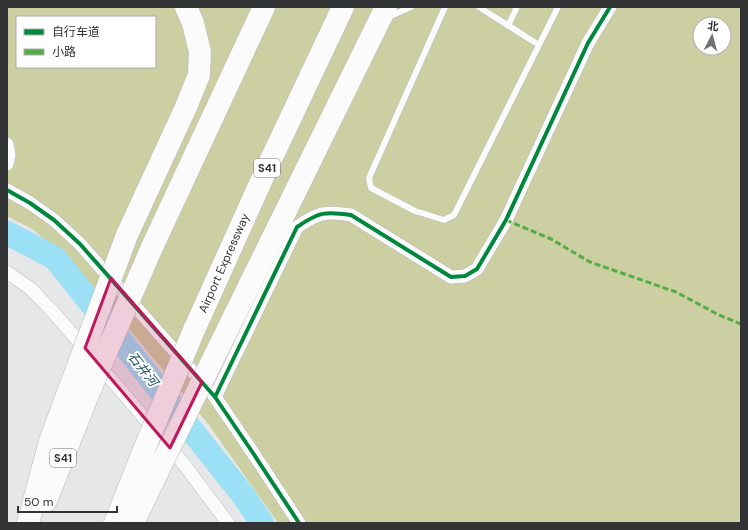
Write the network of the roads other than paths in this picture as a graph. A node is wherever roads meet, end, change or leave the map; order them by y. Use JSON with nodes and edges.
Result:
{"nodes":[{"id":1,"x":186,"y":7,"type":"edge"},
{"id":2,"x":264,"y":7,"type":"edge"},
{"id":3,"x":343,"y":7,"type":"edge"},
{"id":4,"x":411,"y":7,"type":"edge"},
{"id":5,"x":445,"y":7,"type":"edge"},
{"id":6,"x":479,"y":7,"type":"edge"},
{"id":7,"x":516,"y":7,"type":"edge"},
{"id":8,"x":558,"y":7,"type":"edge"},
{"id":9,"x":610,"y":7,"type":"edge"},
{"id":10,"x":383,"y":14,"type":"edge"},
{"id":11,"x":508,"y":26,"type":"junction"},
{"id":12,"x":539,"y":45,"type":"junction"},
{"id":13,"x":7,"y":144,"type":"edge"},
{"id":14,"x":7,"y":164,"type":"edge"},
{"id":15,"x":7,"y":190,"type":"edge"},
{"id":16,"x":7,"y":272,"type":"edge"},
{"id":17,"x":80,"y":390,"type":"junction"},
{"id":18,"x":215,"y":398,"type":"junction"},
{"id":19,"x":28,"y":523,"type":"edge"},
{"id":20,"x":37,"y":523,"type":"edge"},
{"id":21,"x":115,"y":523,"type":"edge"},
{"id":22,"x":133,"y":523,"type":"edge"},
{"id":23,"x":228,"y":523,"type":"edge"},
{"id":24,"x":298,"y":523,"type":"edge"}],
"edges":[{"from":1,"to":17,"type":"highway","bridge":true},
{"from":2,"to":17,"type":"highway","number":"S41","bridge":true},
{"from":3,"to":21,"type":"highway","name":"Airport Expressway","number":"S41","bridge":true},
{"from":4,"to":10,"type":"lane"},
{"from":5,"to":12,"type":"lane"},
{"from":6,"to":11,"type":"lane"},
{"from":7,"to":11,"type":"lane"},
{"from":8,"to":12,"type":"lane"},
{"from":9,"to":18,"type":"street"},
{"from":10,"to":22,"type":"highway","bridge":true},
{"from":11,"to":12,"type":"lane"},
{"from":13,"to":14,"type":"street"},
{"from":15,"to":18,"type":"street"},
{"from":16,"to":23,"type":"street"},
{"from":17,"to":19,"type":"highway"},
{"from":17,"to":20,"type":"highway","number":"S41"},
{"from":18,"to":24,"type":"street"}]}
